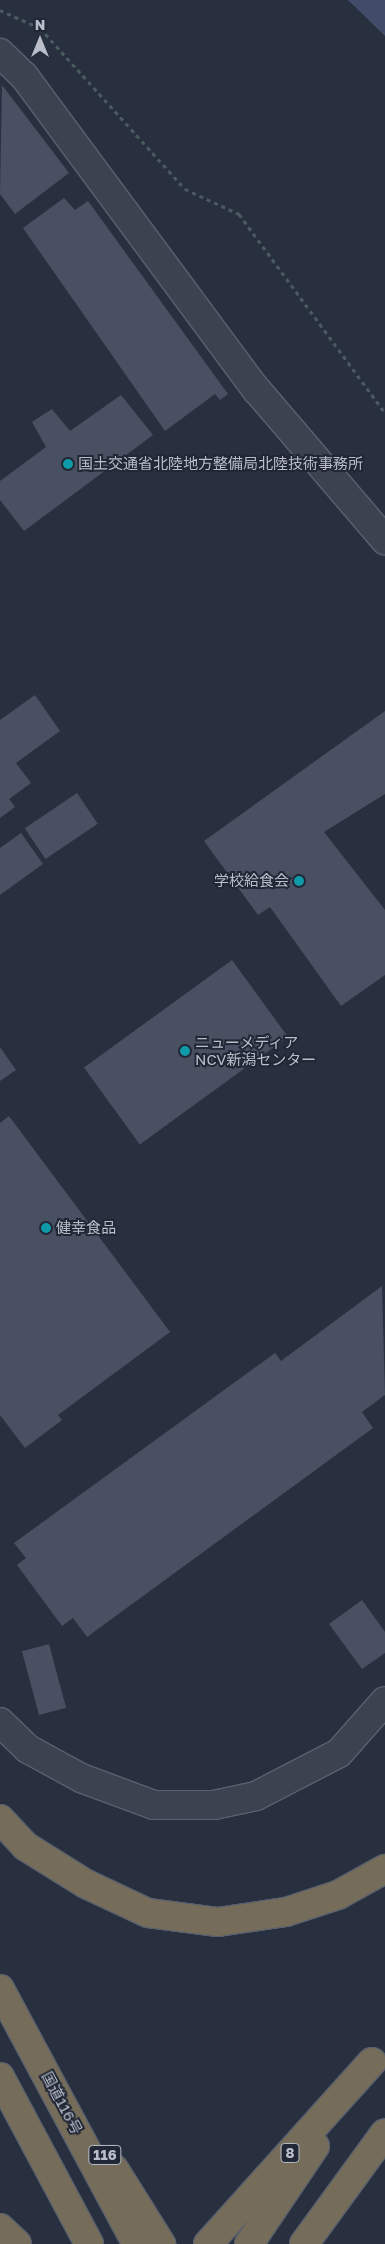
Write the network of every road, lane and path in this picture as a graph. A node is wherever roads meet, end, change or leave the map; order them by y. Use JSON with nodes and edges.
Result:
{"nodes":[{"id":1,"x":0,"y":10,"type":"edge"},
{"id":2,"x":0,"y":53,"type":"edge"},
{"id":3,"x":385,"y":413,"type":"edge"},
{"id":4,"x":385,"y":540,"type":"edge"},
{"id":5,"x":385,"y":1701,"type":"edge"},
{"id":6,"x":0,"y":1722,"type":"edge"},
{"id":7,"x":0,"y":1819,"type":"edge"},
{"id":8,"x":385,"y":1868,"type":"edge"},
{"id":9,"x":0,"y":1989,"type":"edge"},
{"id":10,"x":7,"y":2017,"type":"edge"},
{"id":11,"x":378,"y":2053,"type":"edge"},
{"id":12,"x":45,"y":2069,"type":"junction"},
{"id":13,"x":0,"y":2077,"type":"edge"},
{"id":14,"x":385,"y":2133,"type":"edge"},
{"id":15,"x":0,"y":2228,"type":"edge"},
{"id":16,"x":17,"y":2244,"type":"edge"},
{"id":17,"x":88,"y":2244,"type":"edge"},
{"id":18,"x":137,"y":2244,"type":"edge"},
{"id":19,"x":161,"y":2244,"type":"edge"},
{"id":20,"x":208,"y":2244,"type":"edge"},
{"id":21,"x":249,"y":2244,"type":"edge"},
{"id":22,"x":304,"y":2244,"type":"edge"}],
"edges":[{"from":1,"to":3,"type":"path"},
{"from":2,"to":4,"type":"street"},
{"from":5,"to":6,"type":"street"},
{"from":7,"to":8,"type":"highway"},
{"from":9,"to":10,"type":"highway","name":"国道116号","number":"116"},
{"from":10,"to":12,"type":"highway","name":"国道116号","number":"116"},
{"from":11,"to":20,"type":"highway","number":"8"},
{"from":11,"to":21,"type":"highway","number":"8"},
{"from":12,"to":18,"type":"highway","name":"国道116号","number":"116"},
{"from":12,"to":19,"type":"highway","number":"116"},
{"from":13,"to":17,"type":"highway"},
{"from":14,"to":22,"type":"highway"},
{"from":15,"to":16,"type":"highway"}]}
